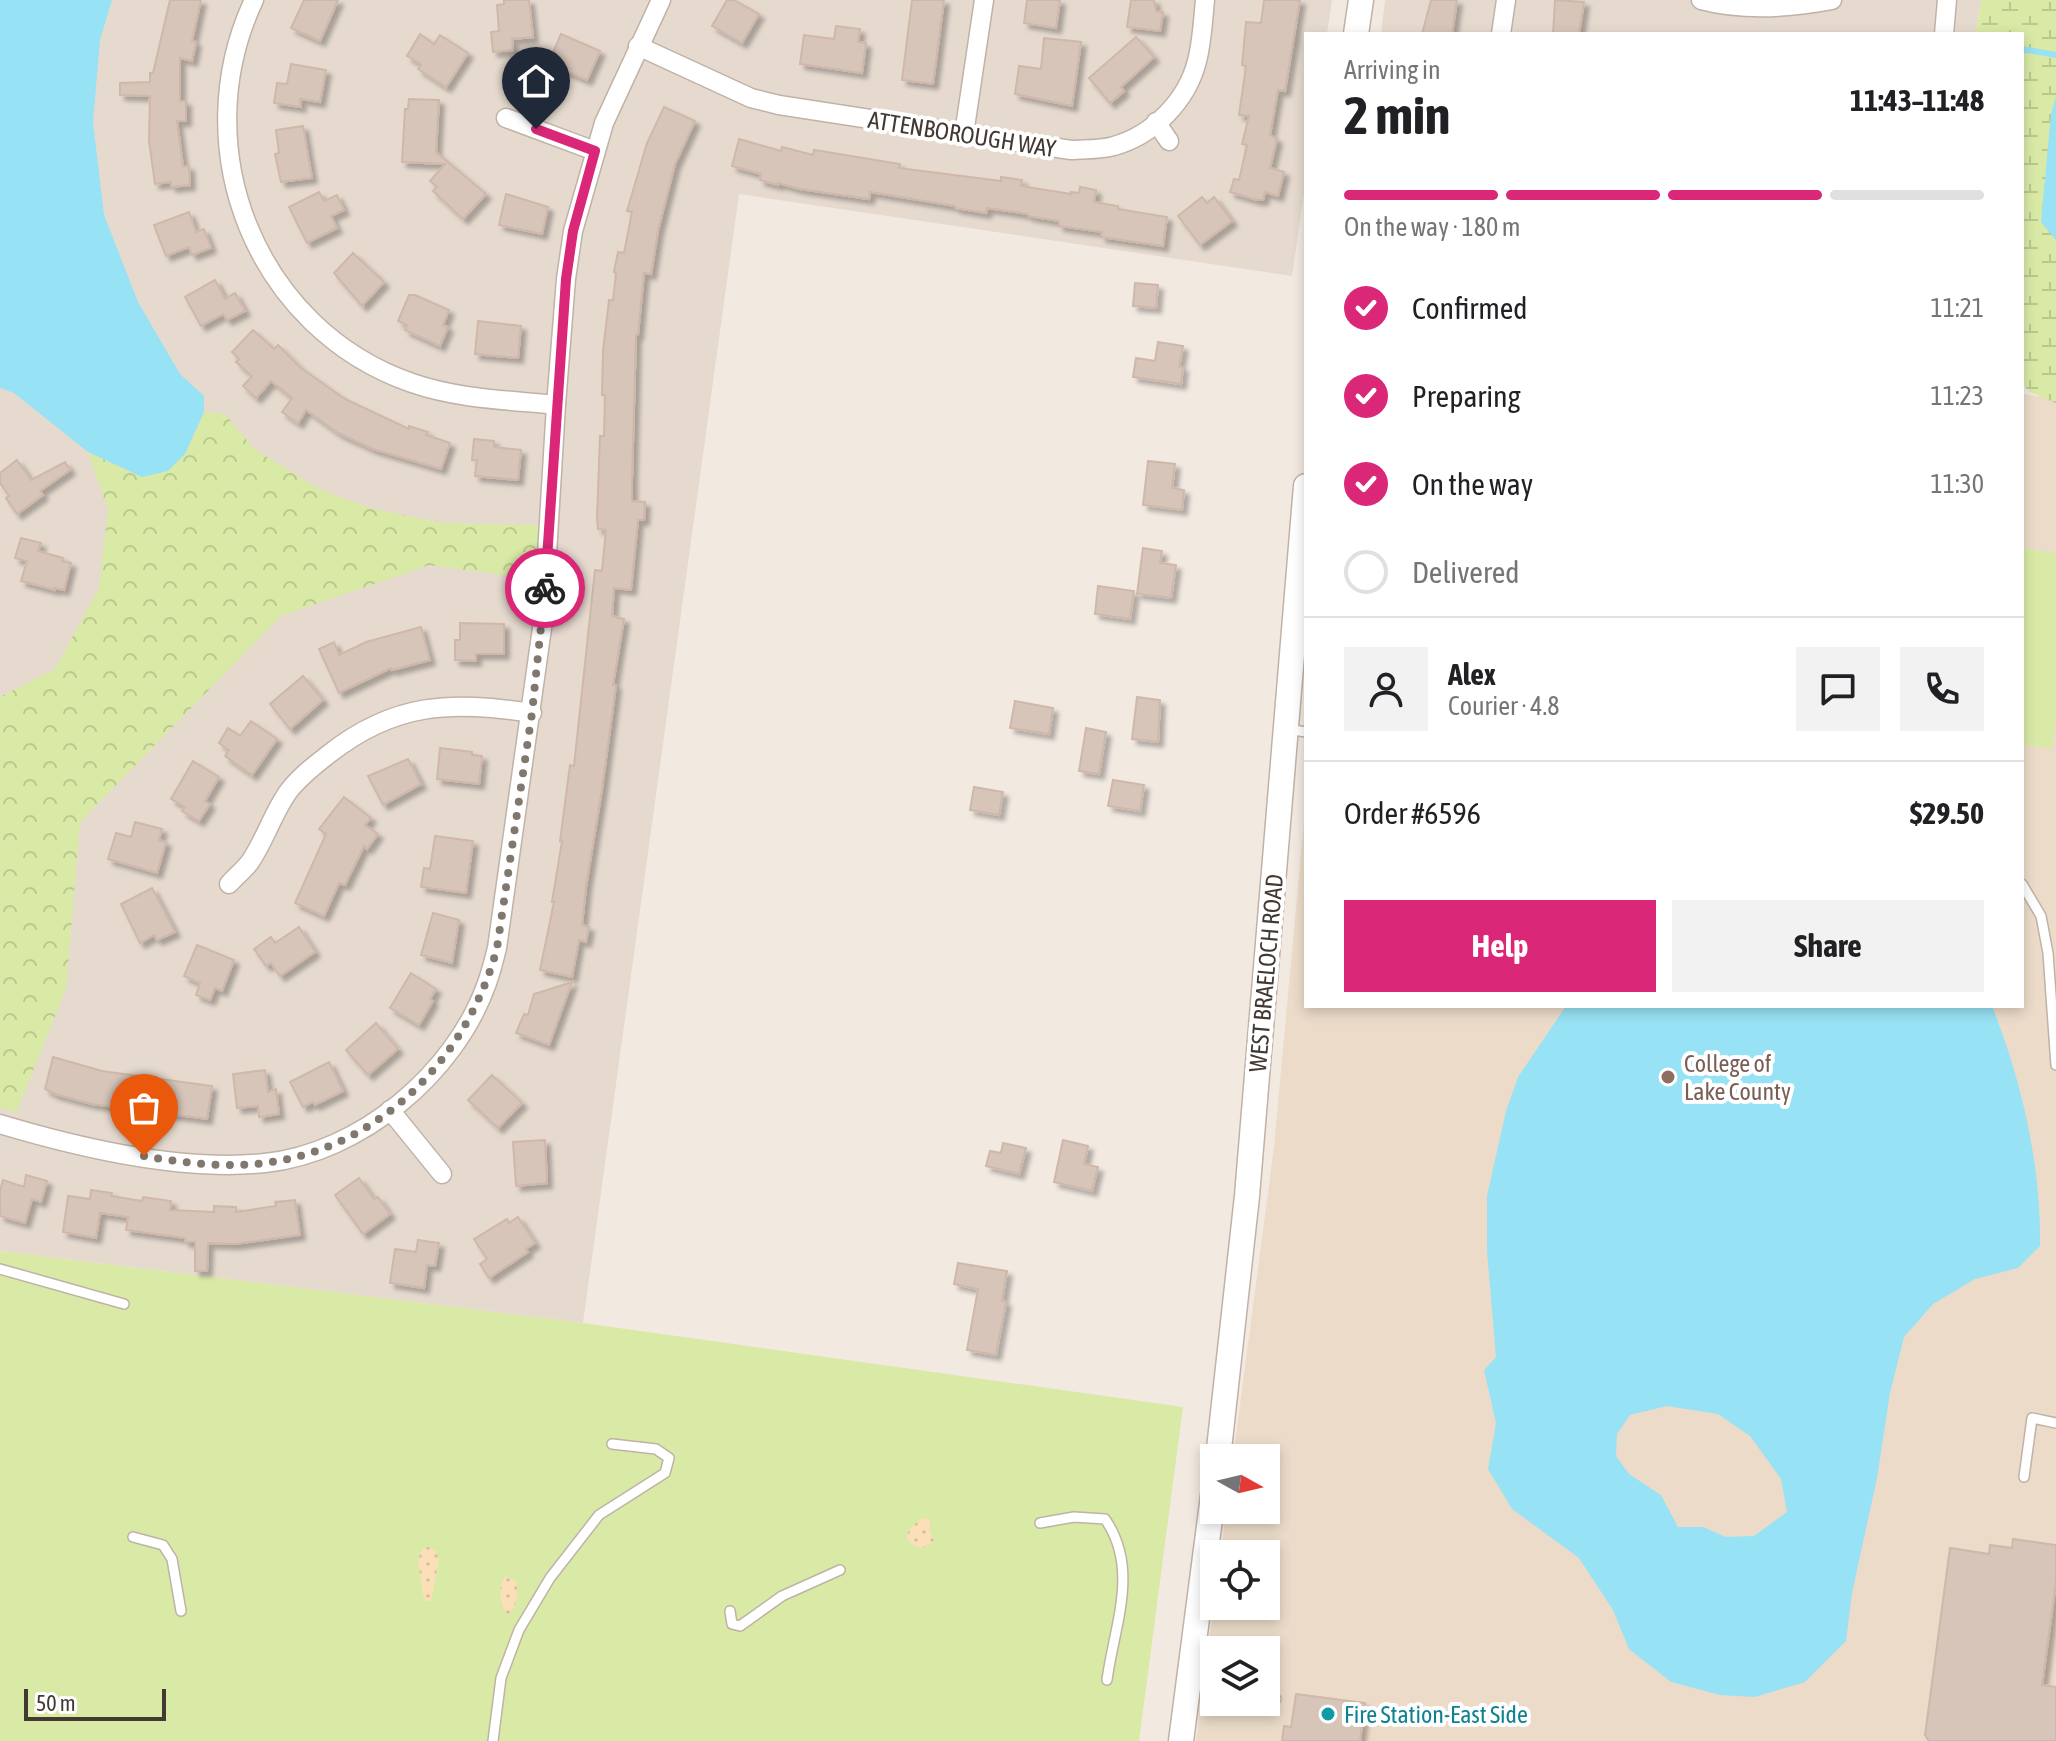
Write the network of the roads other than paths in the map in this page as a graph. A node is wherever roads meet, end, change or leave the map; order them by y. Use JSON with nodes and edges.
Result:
{"nodes":[{"id":1,"x":254,"y":0,"type":"edge"},
{"id":2,"x":661,"y":0,"type":"edge"},
{"id":3,"x":984,"y":0,"type":"edge"},
{"id":4,"x":1205,"y":0,"type":"edge"},
{"id":5,"x":1361,"y":0,"type":"edge"},
{"id":6,"x":1506,"y":0,"type":"edge"},
{"id":7,"x":1701,"y":0,"type":"edge"},
{"id":8,"x":1832,"y":0,"type":"edge"},
{"id":9,"x":1947,"y":0,"type":"edge"},
{"id":10,"x":1356,"y":32,"type":"edge"},
{"id":11,"x":1501,"y":32,"type":"edge"},
{"id":12,"x":1944,"y":32,"type":"edge"},
{"id":13,"x":638,"y":46,"type":"junction"},
{"id":14,"x":506,"y":118,"type":"dead end"},
{"id":15,"x":1156,"y":122,"type":"junction"},
{"id":16,"x":964,"y":134,"type":"junction"},
{"id":17,"x":1169,"y":141,"type":"dead end"},
{"id":18,"x":595,"y":151,"type":"junction"},
{"id":19,"x":556,"y":405,"type":"junction"},
{"id":20,"x":1304,"y":535,"type":"edge"},
{"id":21,"x":532,"y":713,"type":"junction"},
{"id":22,"x":1296,"y":730,"type":"edge"},
{"id":23,"x":229,"y":884,"type":"dead end"},
{"id":24,"x":2024,"y":887,"type":"edge"},
{"id":25,"x":2056,"y":1065,"type":"edge"},
{"id":26,"x":390,"y":1110,"type":"junction"},
{"id":27,"x":0,"y":1124,"type":"edge"},
{"id":28,"x":442,"y":1174,"type":"dead end"},
{"id":29,"x":0,"y":1269,"type":"edge"},
{"id":30,"x":124,"y":1304,"type":"dead end"},
{"id":31,"x":2056,"y":1423,"type":"edge"},
{"id":32,"x":612,"y":1444,"type":"dead end"},
{"id":33,"x":1220,"y":1444,"type":"edge"},
{"id":34,"x":2024,"y":1477,"type":"dead end"},
{"id":35,"x":1040,"y":1523,"type":"dead end"},
{"id":36,"x":1209,"y":1524,"type":"edge"},
{"id":37,"x":133,"y":1537,"type":"dead end"},
{"id":38,"x":840,"y":1570,"type":"dead end"},
{"id":39,"x":181,"y":1611,"type":"dead end"},
{"id":40,"x":730,"y":1611,"type":"dead end"},
{"id":41,"x":1107,"y":1680,"type":"dead end"},
{"id":42,"x":1188,"y":1684,"type":"junction"},
{"id":43,"x":1200,"y":1686,"type":"edge"},
{"id":44,"x":493,"y":1741,"type":"edge"},
{"id":45,"x":1181,"y":1741,"type":"edge"}],
"edges":[{"from":1,"to":19,"type":"street"},
{"from":2,"to":13,"type":"street"},
{"from":3,"to":16,"type":"street"},
{"from":4,"to":15,"type":"street","name":"ATTENBOROUGH WAY"},
{"from":5,"to":10,"type":"street"},
{"from":6,"to":11,"type":"street"},
{"from":7,"to":8,"type":"street"},
{"from":9,"to":12,"type":"street"},
{"from":13,"to":16,"type":"street","name":"ATTENBOROUGH WAY"},
{"from":13,"to":18,"type":"street"},
{"from":14,"to":18,"type":"street"},
{"from":15,"to":16,"type":"street","name":"ATTENBOROUGH WAY"},
{"from":15,"to":17,"type":"street"},
{"from":18,"to":19,"type":"street"},
{"from":19,"to":21,"type":"street"},
{"from":20,"to":22,"type":"street","name":"WEST BRAELOCH ROAD"},
{"from":21,"to":23,"type":"street"},
{"from":21,"to":26,"type":"street"},
{"from":22,"to":33,"type":"street","name":"WEST BRAELOCH ROAD"},
{"from":24,"to":25,"type":"lane"},
{"from":26,"to":27,"type":"street"},
{"from":26,"to":28,"type":"street"},
{"from":29,"to":30,"type":"lane"},
{"from":31,"to":34,"type":"lane"},
{"from":32,"to":44,"type":"lane"},
{"from":35,"to":41,"type":"lane"},
{"from":36,"to":42,"type":"street"},
{"from":37,"to":39,"type":"lane"},
{"from":38,"to":40,"type":"lane"},
{"from":42,"to":43,"type":"lane"},
{"from":42,"to":45,"type":"street"}]}
